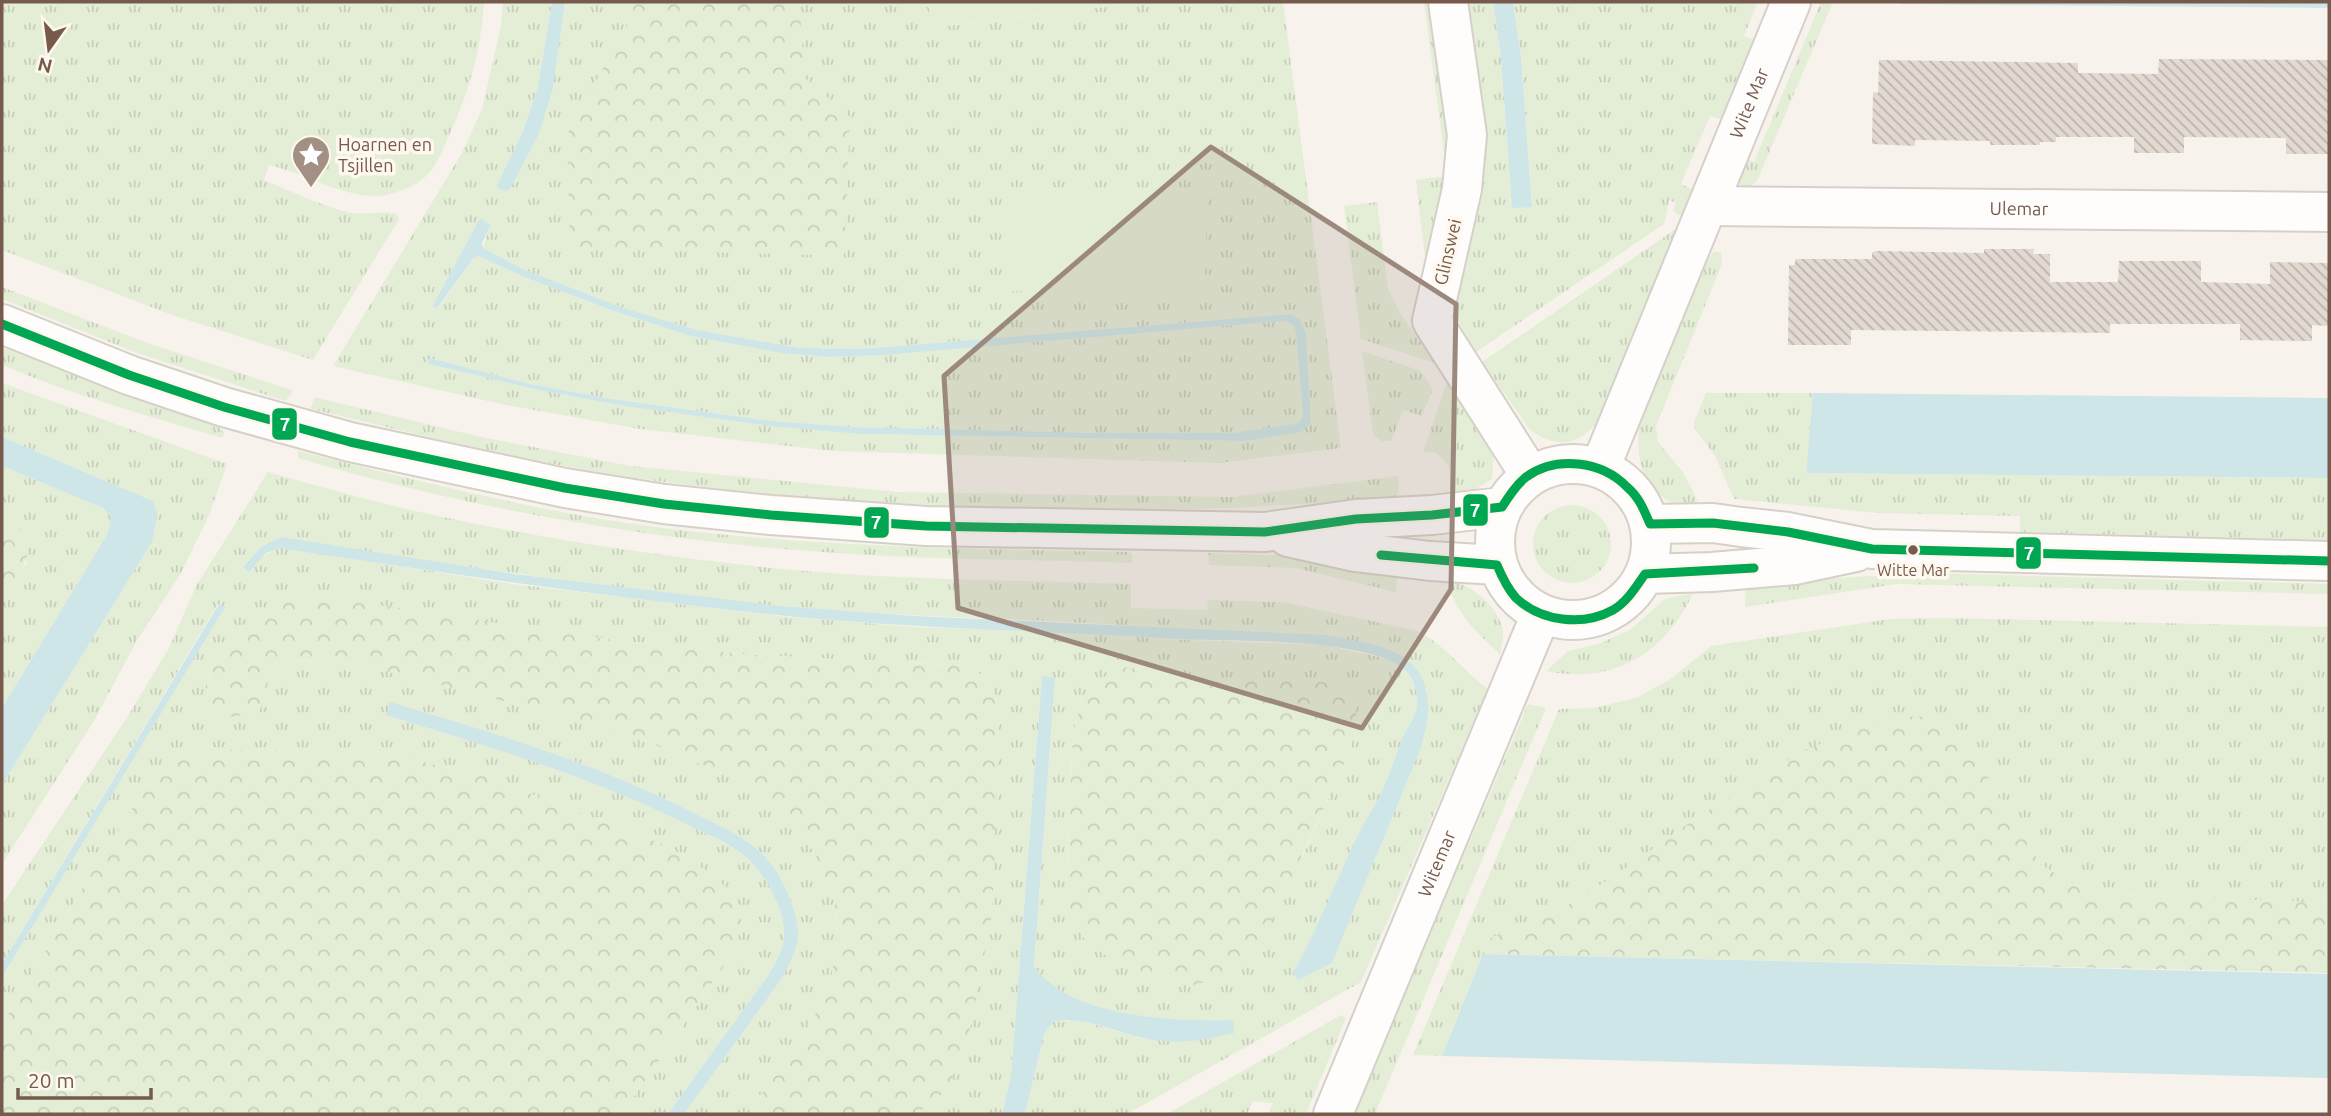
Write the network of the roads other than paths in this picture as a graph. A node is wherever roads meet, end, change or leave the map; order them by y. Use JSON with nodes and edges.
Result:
{"nodes":[{"id":1,"x":1448,"y":2,"type":"edge"},
{"id":2,"x":1791,"y":2,"type":"edge"},
{"id":3,"x":1709,"y":206,"type":"junction"},
{"id":4,"x":2329,"y":212,"type":"edge"},
{"id":5,"x":2,"y":324,"type":"edge"},
{"id":6,"x":1600,"y":468,"type":"junction"},
{"id":7,"x":1530,"y":475,"type":"junction"},
{"id":8,"x":1502,"y":507,"type":"junction"},
{"id":9,"x":1650,"y":524,"type":"junction"},
{"id":10,"x":1265,"y":533,"type":"junction"},
{"id":11,"x":1872,"y":549,"type":"junction"},
{"id":12,"x":2329,"y":561,"type":"edge"},
{"id":13,"x":1497,"y":565,"type":"junction"},
{"id":14,"x":1645,"y":574,"type":"junction"},
{"id":15,"x":1541,"y":614,"type":"junction"},
{"id":16,"x":1332,"y":1114,"type":"edge"}],
"edges":[{"from":1,"to":7,"type":"street","name":"Glinswei"},
{"from":2,"to":3,"type":"street","name":"Wite Mar"},
{"from":3,"to":4,"type":"street","name":"Ulemar"},
{"from":3,"to":6,"type":"street","name":"Wite Mar"},
{"from":5,"to":10,"type":"street"},
{"from":6,"to":7,"type":"street"},
{"from":6,"to":9,"type":"street"},
{"from":7,"to":8,"type":"street"},
{"from":8,"to":10,"type":"street"},
{"from":8,"to":13,"type":"street"},
{"from":9,"to":11,"type":"street"},
{"from":9,"to":14,"type":"street"},
{"from":10,"to":13,"type":"street"},
{"from":11,"to":12,"type":"street"},
{"from":11,"to":14,"type":"street"},
{"from":13,"to":15,"type":"street"},
{"from":14,"to":15,"type":"street"},
{"from":15,"to":16,"type":"street","name":"Witemar"}]}
